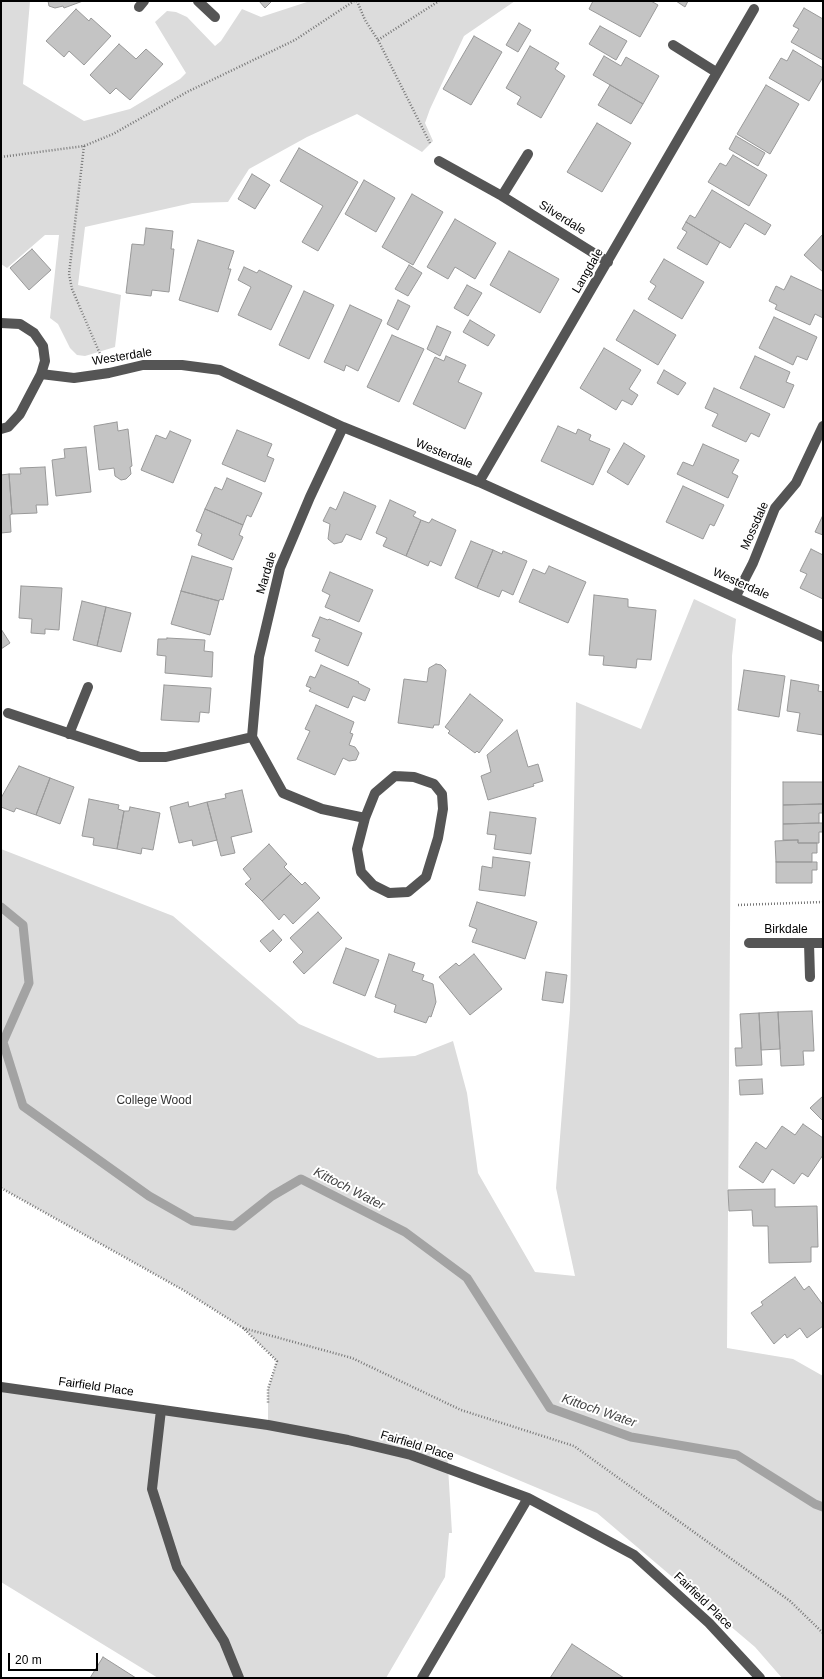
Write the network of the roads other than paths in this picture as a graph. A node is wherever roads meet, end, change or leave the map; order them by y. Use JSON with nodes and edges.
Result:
{"nodes":[{"id":1,"x":198,"y":1,"type":"edge"},
{"id":2,"x":754,"y":8,"type":"dead end"},
{"id":3,"x":215,"y":17,"type":"dead end"},
{"id":4,"x":673,"y":45,"type":"dead end"},
{"id":5,"x":716,"y":72,"type":"junction"},
{"id":6,"x":528,"y":154,"type":"dead end"},
{"id":7,"x":439,"y":161,"type":"road end"},
{"id":8,"x":502,"y":196,"type":"junction"},
{"id":9,"x":608,"y":262,"type":"junction"},
{"id":10,"x":1,"y":323,"type":"edge"},
{"id":11,"x":41,"y":374,"type":"junction"},
{"id":12,"x":343,"y":426,"type":"junction"},
{"id":13,"x":823,"y":426,"type":"edge"},
{"id":14,"x":1,"y":429,"type":"edge"},
{"id":15,"x":479,"y":482,"type":"junction"},
{"id":16,"x":736,"y":596,"type":"junction"},
{"id":17,"x":823,"y":637,"type":"edge"},
{"id":18,"x":88,"y":687,"type":"dead end"},
{"id":19,"x":8,"y":713,"type":"dead end"},
{"id":20,"x":69,"y":734,"type":"junction"},
{"id":21,"x":252,"y":737,"type":"junction"},
{"id":22,"x":365,"y":818,"type":"junction"},
{"id":23,"x":749,"y":943,"type":"dead end"},
{"id":24,"x":809,"y":943,"type":"junction"},
{"id":25,"x":823,"y":943,"type":"edge"},
{"id":26,"x":810,"y":977,"type":"dead end"},
{"id":27,"x":1,"y":1387,"type":"edge"},
{"id":28,"x":161,"y":1410,"type":"junction"},
{"id":29,"x":528,"y":1498,"type":"junction"},
{"id":30,"x":240,"y":1678,"type":"edge"},
{"id":31,"x":422,"y":1678,"type":"edge"},
{"id":32,"x":760,"y":1678,"type":"edge"}],
"edges":[{"from":1,"to":3,"type":"street"},
{"from":2,"to":5,"type":"street","name":"Langdale"},
{"from":4,"to":5,"type":"street"},
{"from":5,"to":9,"type":"street","name":"Langdale"},
{"from":6,"to":8,"type":"street"},
{"from":7,"to":8,"type":"street","name":"Silverdale"},
{"from":8,"to":9,"type":"street","name":"Silverdale"},
{"from":9,"to":15,"type":"street","name":"Langdale"},
{"from":10,"to":11,"type":"street"},
{"from":11,"to":12,"type":"street","name":"Westerdale"},
{"from":11,"to":14,"type":"street"},
{"from":12,"to":15,"type":"street","name":"Westerdale"},
{"from":12,"to":21,"type":"street","name":"Mardale"},
{"from":13,"to":16,"type":"street","name":"Mossdale"},
{"from":15,"to":16,"type":"street","name":"Westerdale"},
{"from":16,"to":17,"type":"street","name":"Westerdale"},
{"from":18,"to":20,"type":"street"},
{"from":19,"to":20,"type":"street"},
{"from":20,"to":21,"type":"street"},
{"from":21,"to":22,"type":"street"},
{"from":22,"to":22,"type":"street"},
{"from":23,"to":24,"type":"street","name":"Birkdale"},
{"from":24,"to":25,"type":"street","name":"Birkdale"},
{"from":24,"to":26,"type":"street"},
{"from":27,"to":28,"type":"street","name":"Fairfield Place"},
{"from":28,"to":29,"type":"street","name":"Fairfield Place"},
{"from":28,"to":30,"type":"street"},
{"from":29,"to":31,"type":"street"},
{"from":29,"to":32,"type":"street","name":"Fairfield Place"}]}
